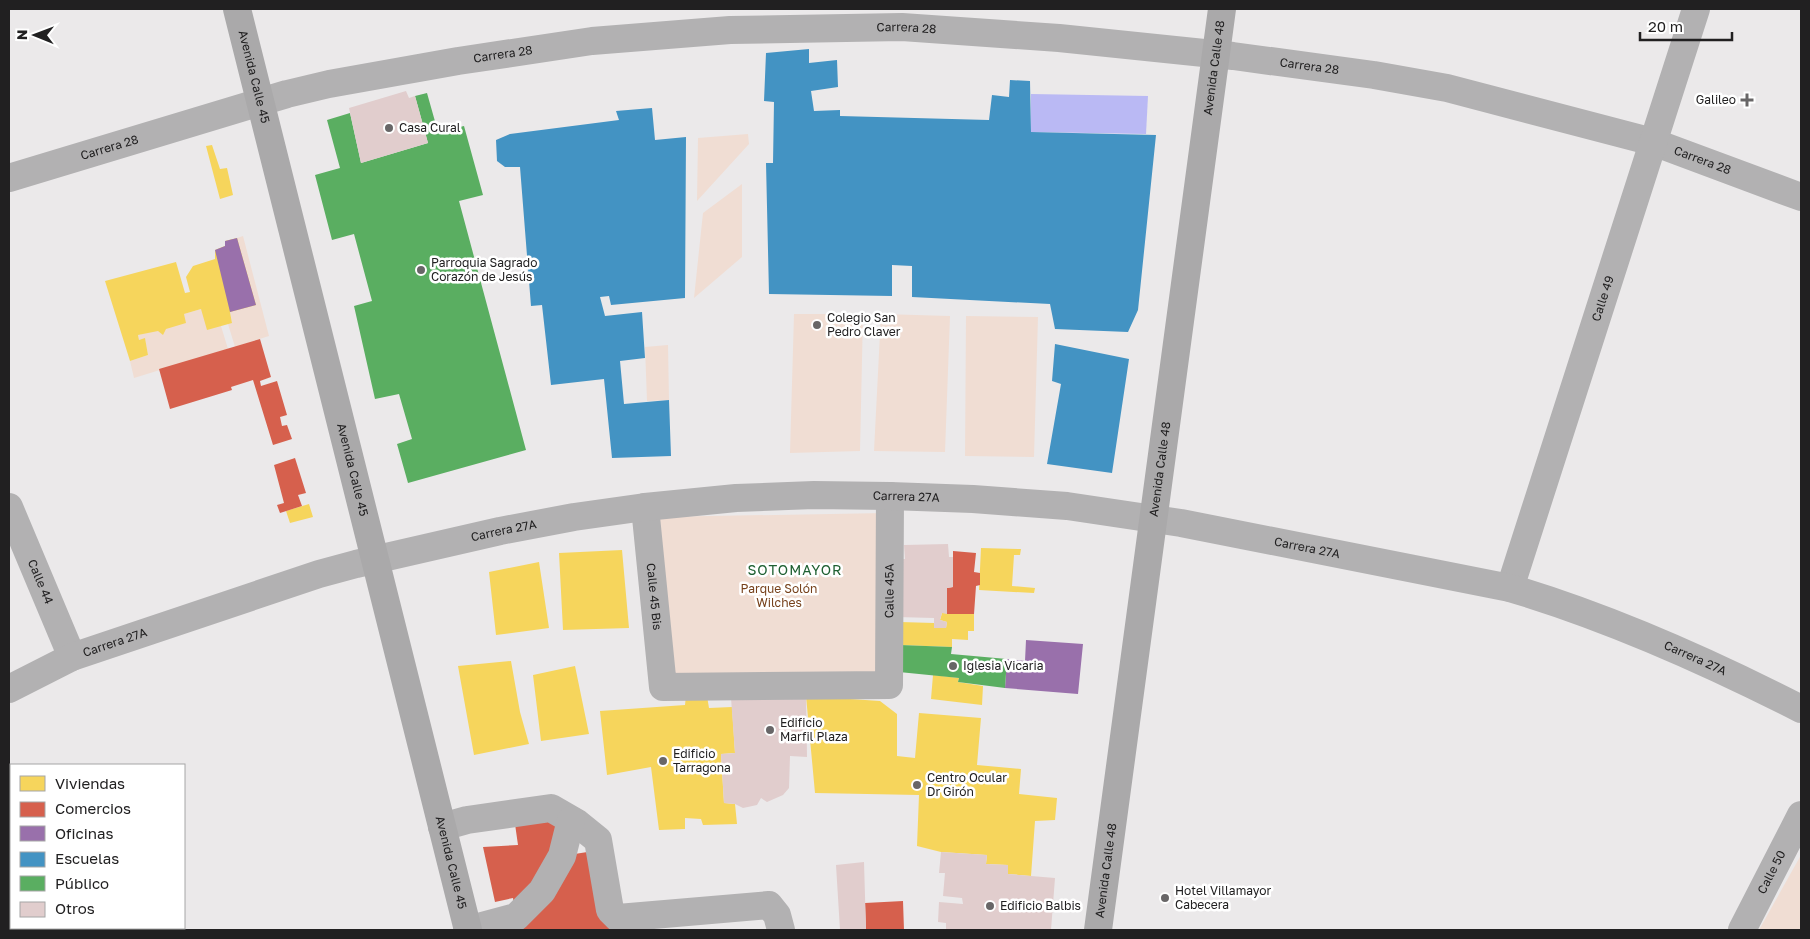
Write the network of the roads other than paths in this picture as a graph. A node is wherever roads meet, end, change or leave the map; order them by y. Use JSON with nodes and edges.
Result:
{"nodes":[{"id":1,"x":237,"y":9,"type":"edge"},
{"id":2,"x":1222,"y":9,"type":"edge"},
{"id":3,"x":1696,"y":9,"type":"edge"},
{"id":4,"x":730,"y":19,"type":"edge"},
{"id":5,"x":1216,"y":54,"type":"junction"},
{"id":6,"x":260,"y":102,"type":"junction"},
{"id":7,"x":1653,"y":142,"type":"junction"},
{"id":8,"x":9,"y":178,"type":"edge"},
{"id":9,"x":1801,"y":197,"type":"edge"},
{"id":10,"x":890,"y":496,"type":"junction"},
{"id":11,"x":9,"y":507,"type":"edge"},
{"id":12,"x":645,"y":507,"type":"junction"},
{"id":13,"x":1153,"y":518,"type":"junction"},
{"id":14,"x":375,"y":559,"type":"junction"},
{"id":15,"x":1510,"y":588,"type":"junction"},
{"id":16,"x":72,"y":658,"type":"junction"},
{"id":17,"x":663,"y":687,"type":"joint"},
{"id":18,"x":9,"y":690,"type":"edge"},
{"id":19,"x":1801,"y":709,"type":"edge"},
{"id":20,"x":1801,"y":815,"type":"edge"},
{"id":21,"x":571,"y":820,"type":"junction"},
{"id":22,"x":442,"y":827,"type":"junction"},
{"id":23,"x":468,"y":930,"type":"edge"},
{"id":24,"x":781,"y":930,"type":"edge"},
{"id":25,"x":1098,"y":930,"type":"edge"},
{"id":26,"x":1742,"y":930,"type":"edge"}],
"edges":[{"from":1,"to":6,"type":"main road","name":"Avenida Calle 45"},
{"from":2,"to":5,"type":"main road","name":"Avenida Calle 48"},
{"from":3,"to":7,"type":"street","name":"Calle 49"},
{"from":4,"to":5,"type":"street","name":"Carrera 28"},
{"from":4,"to":6,"type":"street","name":"Carrera 28"},
{"from":5,"to":7,"type":"street","name":"Carrera 28"},
{"from":5,"to":13,"type":"main road","name":"Avenida Calle 48"},
{"from":6,"to":8,"type":"street","name":"Carrera 28"},
{"from":6,"to":14,"type":"main road","name":"Avenida Calle 45"},
{"from":7,"to":9,"type":"street","name":"Carrera 28"},
{"from":7,"to":15,"type":"street","name":"Calle 49"},
{"from":10,"to":12,"type":"street","name":"Carrera 27A"},
{"from":10,"to":13,"type":"street","name":"Carrera 27A"},
{"from":10,"to":17,"type":"street","name":"Calle 45A"},
{"from":11,"to":16,"type":"street","name":"Calle 44"},
{"from":12,"to":14,"type":"street","name":"Carrera 27A"},
{"from":12,"to":17,"type":"street","name":"Calle 45 Bis"},
{"from":13,"to":15,"type":"street","name":"Carrera 27A"},
{"from":13,"to":25,"type":"main road","name":"Avenida Calle 48"},
{"from":14,"to":16,"type":"street","name":"Carrera 27A"},
{"from":14,"to":22,"type":"main road","name":"Avenida Calle 45"},
{"from":15,"to":19,"type":"street","name":"Carrera 27A"},
{"from":16,"to":18,"type":"street","name":"Carrera 27A"},
{"from":20,"to":26,"type":"street","name":"Calle 50"},
{"from":21,"to":22,"type":"street"},
{"from":21,"to":23,"type":"street"},
{"from":21,"to":24,"type":"street"},
{"from":22,"to":23,"type":"main road","name":"Avenida Calle 45"}]}
